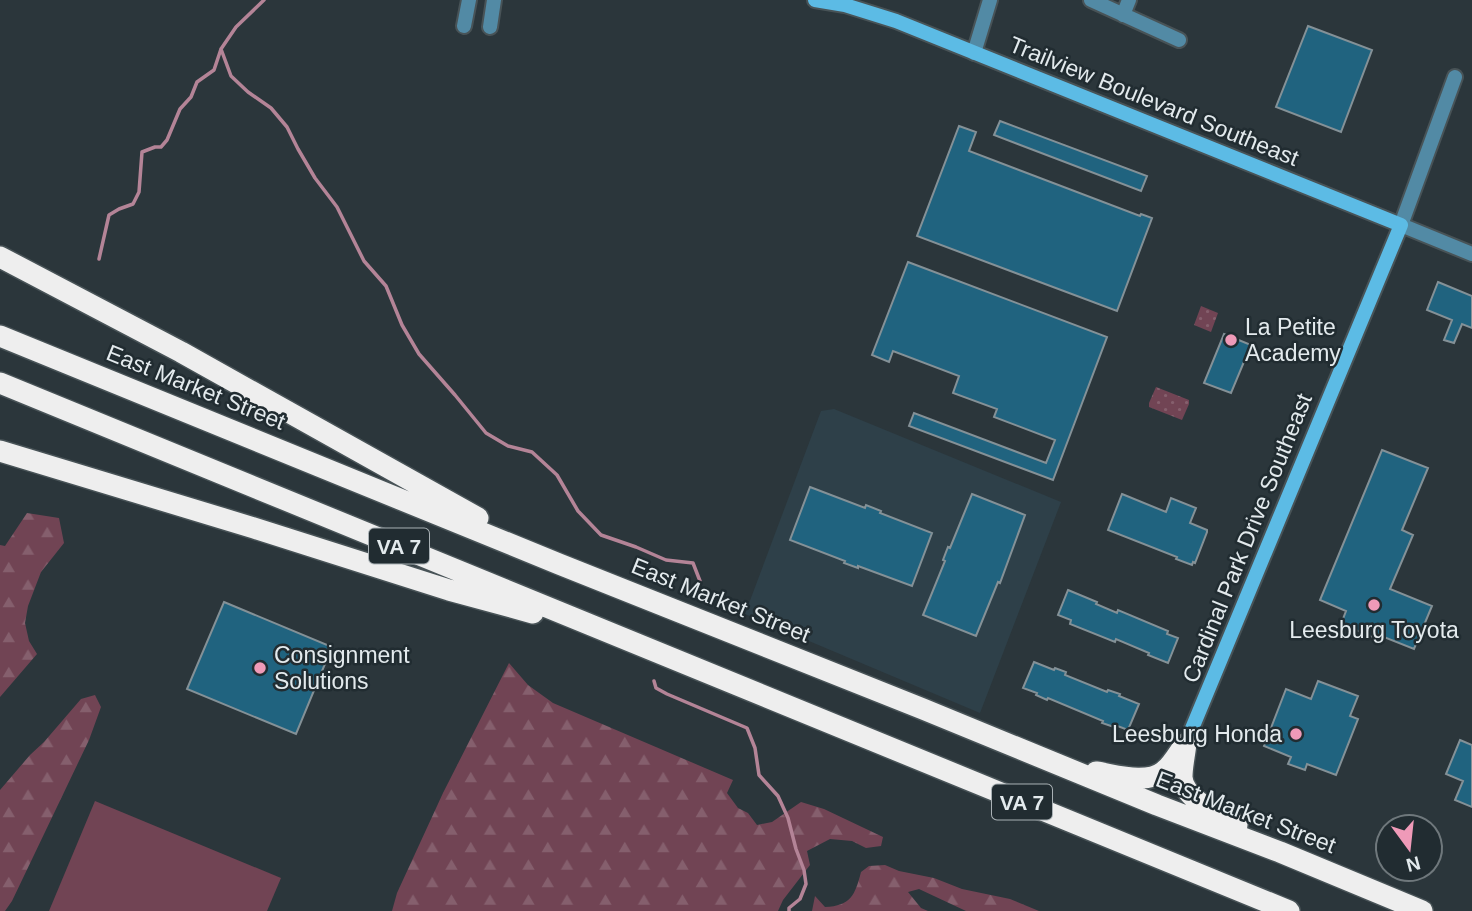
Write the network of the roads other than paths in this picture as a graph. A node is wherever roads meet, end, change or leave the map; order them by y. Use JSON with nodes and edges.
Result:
{"nodes":[{"id":1,"x":469,"y":0,"type":"edge"},
{"id":2,"x":494,"y":0,"type":"edge"},
{"id":3,"x":815,"y":0,"type":"edge"},
{"id":4,"x":990,"y":0,"type":"edge"},
{"id":5,"x":1091,"y":0,"type":"edge"},
{"id":6,"x":1129,"y":0,"type":"edge"},
{"id":7,"x":1124,"y":15,"type":"junction"},
{"id":8,"x":464,"y":26,"type":"dead end"},
{"id":9,"x":490,"y":27,"type":"dead end"},
{"id":10,"x":1179,"y":40,"type":"dead end"},
{"id":11,"x":974,"y":52,"type":"junction"},
{"id":12,"x":1455,"y":77,"type":"dead end"},
{"id":13,"x":1401,"y":225,"type":"junction"},
{"id":14,"x":1472,"y":254,"type":"edge"},
{"id":15,"x":0,"y":257,"type":"edge"},
{"id":16,"x":0,"y":336,"type":"edge"},
{"id":17,"x":0,"y":383,"type":"edge"},
{"id":18,"x":0,"y":451,"type":"edge"},
{"id":19,"x":559,"y":564,"type":"junction"},
{"id":20,"x":616,"y":635,"type":"junction"},
{"id":21,"x":1186,"y":743,"type":"junction"},
{"id":22,"x":1063,"y":767,"type":"junction"},
{"id":23,"x":1280,"y":852,"type":"junction"},
{"id":24,"x":1275,"y":907,"type":"edge"},
{"id":25,"x":1289,"y":911,"type":"edge"},
{"id":26,"x":1422,"y":911,"type":"edge"}],
"edges":[{"from":1,"to":8,"type":"street"},
{"from":2,"to":9,"type":"street"},
{"from":3,"to":11,"type":"street","name":"Trailview Boulevard Southeast"},
{"from":4,"to":11,"type":"street"},
{"from":5,"to":7,"type":"street"},
{"from":6,"to":7,"type":"street"},
{"from":7,"to":10,"type":"street"},
{"from":11,"to":13,"type":"street","name":"Trailview Boulevard Southeast"},
{"from":12,"to":13,"type":"street","name":"Cardinal Park Drive Southeast"},
{"from":13,"to":14,"type":"street","name":"Trailview Boulevard Southeast"},
{"from":13,"to":21,"type":"street","name":"Cardinal Park Drive Southeast"},
{"from":15,"to":19,"type":"highway"},
{"from":16,"to":19,"type":"highway","name":"East Market Street","number":"VA 7"},
{"from":17,"to":20,"type":"highway","number":"VA 7"},
{"from":18,"to":20,"type":"highway"},
{"from":19,"to":22,"type":"highway","name":"East Market Street","number":"VA 7"},
{"from":20,"to":24,"type":"highway","number":"VA 7"},
{"from":21,"to":22,"type":"highway"},
{"from":21,"to":23,"type":"highway"},
{"from":22,"to":23,"type":"highway","name":"East Market Street","number":"VA 7"},
{"from":23,"to":26,"type":"highway","name":"East Market Street","number":"VA 7"},
{"from":24,"to":25,"type":"highway"}]}
